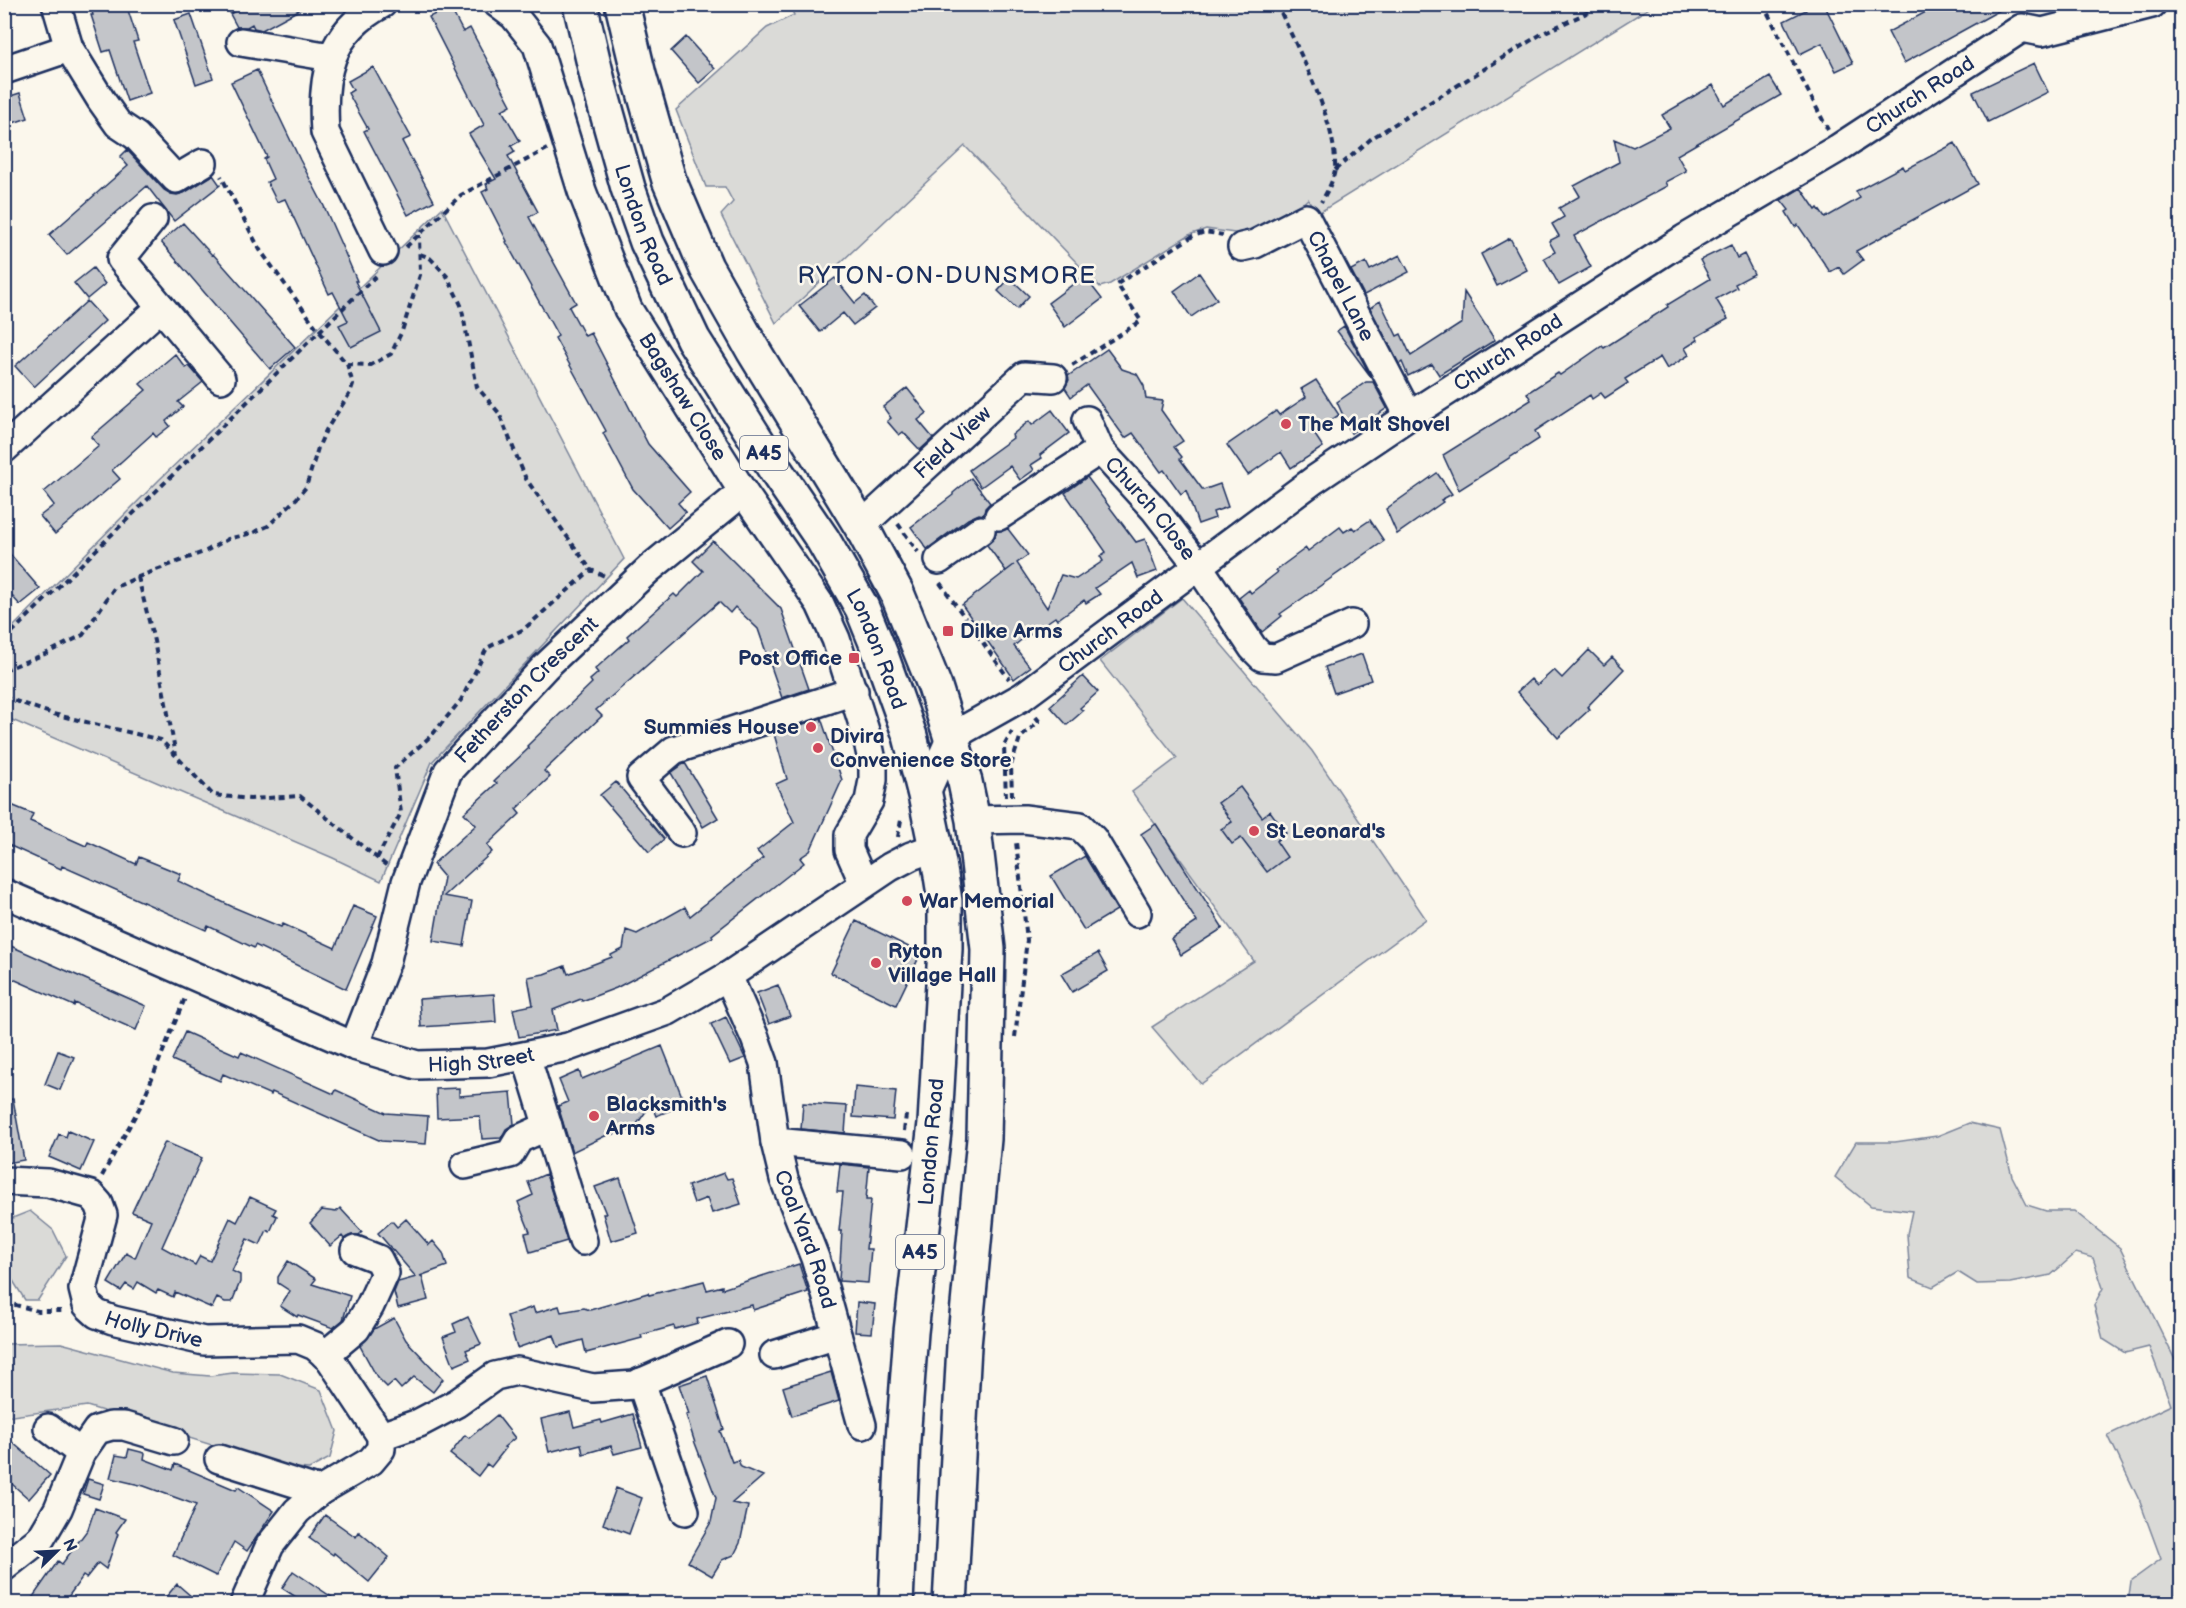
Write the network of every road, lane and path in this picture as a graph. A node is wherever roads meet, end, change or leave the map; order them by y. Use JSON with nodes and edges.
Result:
{"nodes":[{"id":1,"x":56,"y":4,"type":"edge"},
{"id":2,"x":382,"y":4,"type":"edge"},
{"id":3,"x":498,"y":4,"type":"edge"},
{"id":4,"x":580,"y":4,"type":"edge"},
{"id":5,"x":622,"y":4,"type":"edge"},
{"id":6,"x":1277,"y":4,"type":"edge"},
{"id":7,"x":1606,"y":4,"type":"edge"},
{"id":8,"x":1763,"y":4,"type":"edge"},
{"id":9,"x":2152,"y":4,"type":"edge"},
{"id":10,"x":2024,"y":16,"type":"edge"},
{"id":11,"x":241,"y":42,"type":"dead end"},
{"id":12,"x":69,"y":48,"type":"junction"},
{"id":13,"x":331,"y":57,"type":"junction"},
{"id":14,"x":4,"y":70,"type":"edge"},
{"id":15,"x":1823,"y":121,"type":"dead end"},
{"id":16,"x":548,"y":148,"type":"dead end"},
{"id":17,"x":203,"y":163,"type":"joint"},
{"id":18,"x":1335,"y":170,"type":"junction"},
{"id":19,"x":1319,"y":206,"type":"dead end"},
{"id":20,"x":153,"y":219,"type":"dead end"},
{"id":21,"x":419,"y":235,"type":"junction"},
{"id":22,"x":1235,"y":241,"type":"joint"},
{"id":23,"x":420,"y":254,"type":"junction"},
{"id":24,"x":390,"y":256,"type":"junction"},
{"id":25,"x":162,"y":307,"type":"junction"},
{"id":26,"x":320,"y":331,"type":"junction"},
{"id":27,"x":347,"y":364,"type":"junction"},
{"id":28,"x":1053,"y":378,"type":"joint"},
{"id":29,"x":221,"y":379,"type":"dead end"},
{"id":30,"x":1409,"y":416,"type":"junction"},
{"id":31,"x":1087,"y":420,"type":"dead end"},
{"id":32,"x":6,"y":444,"type":"edge"},
{"id":33,"x":1100,"y":450,"type":"junction"},
{"id":34,"x":743,"y":492,"type":"junction"},
{"id":35,"x":873,"y":515,"type":"junction"},
{"id":36,"x":932,"y":565,"type":"junction"},
{"id":37,"x":1198,"y":567,"type":"junction"},
{"id":38,"x":591,"y":570,"type":"junction"},
{"id":39,"x":138,"y":577,"type":"junction"},
{"id":40,"x":630,"y":587,"type":"junction"},
{"id":41,"x":1352,"y":624,"type":"dead end"},
{"id":42,"x":4,"y":640,"type":"edge"},
{"id":43,"x":4,"y":670,"type":"edge"},
{"id":44,"x":854,"y":691,"type":"junction"},
{"id":45,"x":4,"y":697,"type":"edge"},
{"id":46,"x":1027,"y":711,"type":"junction"},
{"id":47,"x":1015,"y":729,"type":"dead end"},
{"id":48,"x":951,"y":736,"type":"junction"},
{"id":49,"x":176,"y":755,"type":"junction"},
{"id":50,"x":925,"y":795,"type":"junction"},
{"id":51,"x":901,"y":819,"type":"dead end"},
{"id":52,"x":973,"y":820,"type":"junction"},
{"id":53,"x":682,"y":832,"type":"dead end"},
{"id":54,"x":936,"y":848,"type":"junction"},
{"id":55,"x":377,"y":858,"type":"junction"},
{"id":56,"x":890,"y":867,"type":"junction"},
{"id":57,"x":406,"y":882,"type":"junction"},
{"id":58,"x":864,"y":884,"type":"junction"},
{"id":59,"x":4,"y":893,"type":"edge"},
{"id":60,"x":1137,"y":913,"type":"dead end"},
{"id":61,"x":194,"y":976,"type":"junction"},
{"id":62,"x":728,"y":976,"type":"junction"},
{"id":63,"x":354,"y":1046,"type":"junction"},
{"id":64,"x":526,"y":1056,"type":"junction"},
{"id":65,"x":548,"y":1126,"type":"junction"},
{"id":66,"x":775,"y":1142,"type":"junction"},
{"id":67,"x":902,"y":1154,"type":"dead end"},
{"id":68,"x":465,"y":1165,"type":"dead end"},
{"id":69,"x":4,"y":1180,"type":"edge"},
{"id":70,"x":91,"y":1195,"type":"junction"},
{"id":71,"x":583,"y":1241,"type":"dead end"},
{"id":72,"x":355,"y":1251,"type":"dead end"},
{"id":73,"x":4,"y":1302,"type":"edge"},
{"id":74,"x":87,"y":1305,"type":"junction"},
{"id":75,"x":837,"y":1335,"type":"junction"},
{"id":76,"x":728,"y":1344,"type":"dead end"},
{"id":77,"x":325,"y":1355,"type":"junction"},
{"id":78,"x":774,"y":1355,"type":"dead end"},
{"id":79,"x":641,"y":1382,"type":"junction"},
{"id":80,"x":862,"y":1425,"type":"dead end"},
{"id":81,"x":48,"y":1428,"type":"dead end"},
{"id":82,"x":381,"y":1436,"type":"junction"},
{"id":83,"x":174,"y":1441,"type":"dead end"},
{"id":84,"x":81,"y":1453,"type":"junction"},
{"id":85,"x":219,"y":1460,"type":"dead end"},
{"id":86,"x":320,"y":1491,"type":"junction"},
{"id":87,"x":685,"y":1511,"type":"dead end"},
{"id":88,"x":4,"y":1567,"type":"edge"},
{"id":89,"x":244,"y":1604,"type":"edge"},
{"id":90,"x":896,"y":1604,"type":"edge"},
{"id":91,"x":950,"y":1604,"type":"edge"}],
"edges":[{"from":1,"to":12,"type":"street"},
{"from":2,"to":13,"type":"street"},
{"from":3,"to":34,"type":"street","name":"Bagshaw Close"},
{"from":4,"to":50,"type":"highway","name":"London Road","number":"A45"},
{"from":5,"to":35,"type":"highway","name":"London Road","number":"A45"},
{"from":6,"to":18,"type":"path"},
{"from":7,"to":18,"type":"path"},
{"from":8,"to":15,"type":"path"},
{"from":9,"to":10,"type":"street","name":"Church Road"},
{"from":10,"to":30,"type":"street","name":"Church Road"},
{"from":11,"to":13,"type":"street"},
{"from":12,"to":14,"type":"street"},
{"from":12,"to":17,"type":"street"},
{"from":13,"to":24,"type":"street"},
{"from":16,"to":21,"type":"path"},
{"from":17,"to":26,"type":"path"},
{"from":18,"to":19,"type":"path"},
{"from":20,"to":25,"type":"street"},
{"from":21,"to":23,"type":"path"},
{"from":21,"to":24,"type":"path"},
{"from":22,"to":28,"type":"path"},
{"from":22,"to":30,"type":"street","name":"Chapel Lane"},
{"from":23,"to":27,"type":"path"},
{"from":23,"to":38,"type":"path"},
{"from":24,"to":26,"type":"path"},
{"from":25,"to":29,"type":"street"},
{"from":25,"to":32,"type":"street"},
{"from":26,"to":27,"type":"path"},
{"from":26,"to":42,"type":"path"},
{"from":27,"to":39,"type":"path"},
{"from":28,"to":35,"type":"street","name":"Field View"},
{"from":30,"to":37,"type":"street","name":"Church Road"},
{"from":31,"to":33,"type":"street","name":"Church Close"},
{"from":33,"to":36,"type":"street","name":"Church Close"},
{"from":33,"to":37,"type":"street","name":"Church Close"},
{"from":34,"to":40,"type":"street","name":"Fetherston Crescent"},
{"from":34,"to":44,"type":"street","name":"Bagshaw Close"},
{"from":35,"to":36,"type":"path"},
{"from":35,"to":48,"type":"highway","name":"London Road","number":"A45"},
{"from":36,"to":46,"type":"path"},
{"from":37,"to":41,"type":"street","name":"Church Close"},
{"from":37,"to":46,"type":"street","name":"Church Road"},
{"from":38,"to":40,"type":"path"},
{"from":38,"to":55,"type":"path"},
{"from":39,"to":43,"type":"path"},
{"from":39,"to":49,"type":"path"},
{"from":40,"to":57,"type":"street","name":"Fetherston Crescent"},
{"from":44,"to":53,"type":"street"},
{"from":44,"to":58,"type":"street","name":"Bagshaw Close"},
{"from":45,"to":49,"type":"path"},
{"from":46,"to":47,"type":"path"},
{"from":46,"to":48,"type":"street","name":"Church Road"},
{"from":48,"to":50,"type":"street"},
{"from":48,"to":52,"type":"highway","name":"London Road","number":"A45"},
{"from":49,"to":55,"type":"path"},
{"from":50,"to":54,"type":"highway","name":"London Road","number":"A45"},
{"from":51,"to":56,"type":"path"},
{"from":52,"to":60,"type":"street"},
{"from":52,"to":91,"type":"highway","name":"London Road","number":"A45"},
{"from":54,"to":56,"type":"street","name":"High Street"},
{"from":54,"to":90,"type":"highway","name":"London Road","number":"A45"},
{"from":55,"to":57,"type":"path"},
{"from":56,"to":58,"type":"street","name":"High Street"},
{"from":57,"to":63,"type":"street","name":"Fetherston Crescent"},
{"from":58,"to":62,"type":"street","name":"High Street"},
{"from":59,"to":61,"type":"street","name":"High Street"},
{"from":61,"to":63,"type":"street","name":"High Street"},
{"from":61,"to":70,"type":"path"},
{"from":62,"to":64,"type":"street","name":"High Street"},
{"from":62,"to":66,"type":"street","name":"Coal Yard Road"},
{"from":63,"to":64,"type":"street","name":"High Street"},
{"from":64,"to":65,"type":"street"},
{"from":65,"to":68,"type":"street"},
{"from":65,"to":71,"type":"street"},
{"from":66,"to":67,"type":"street","name":"Coal Yard Road"},
{"from":66,"to":75,"type":"street","name":"Coal Yard Road"},
{"from":69,"to":70,"type":"street"},
{"from":70,"to":74,"type":"street","name":"Holly Drive"},
{"from":72,"to":77,"type":"street"},
{"from":73,"to":74,"type":"path"},
{"from":74,"to":77,"type":"street","name":"Holly Drive"},
{"from":75,"to":78,"type":"street","name":"Coal Yard Road"},
{"from":75,"to":80,"type":"street","name":"Coal Yard Road"},
{"from":76,"to":79,"type":"street"},
{"from":77,"to":82,"type":"street","name":"Holly Drive"},
{"from":79,"to":82,"type":"street"},
{"from":79,"to":87,"type":"street"},
{"from":81,"to":84,"type":"street"},
{"from":82,"to":86,"type":"street"},
{"from":83,"to":84,"type":"street"},
{"from":84,"to":88,"type":"street"},
{"from":85,"to":86,"type":"street"},
{"from":86,"to":89,"type":"street"}]}
